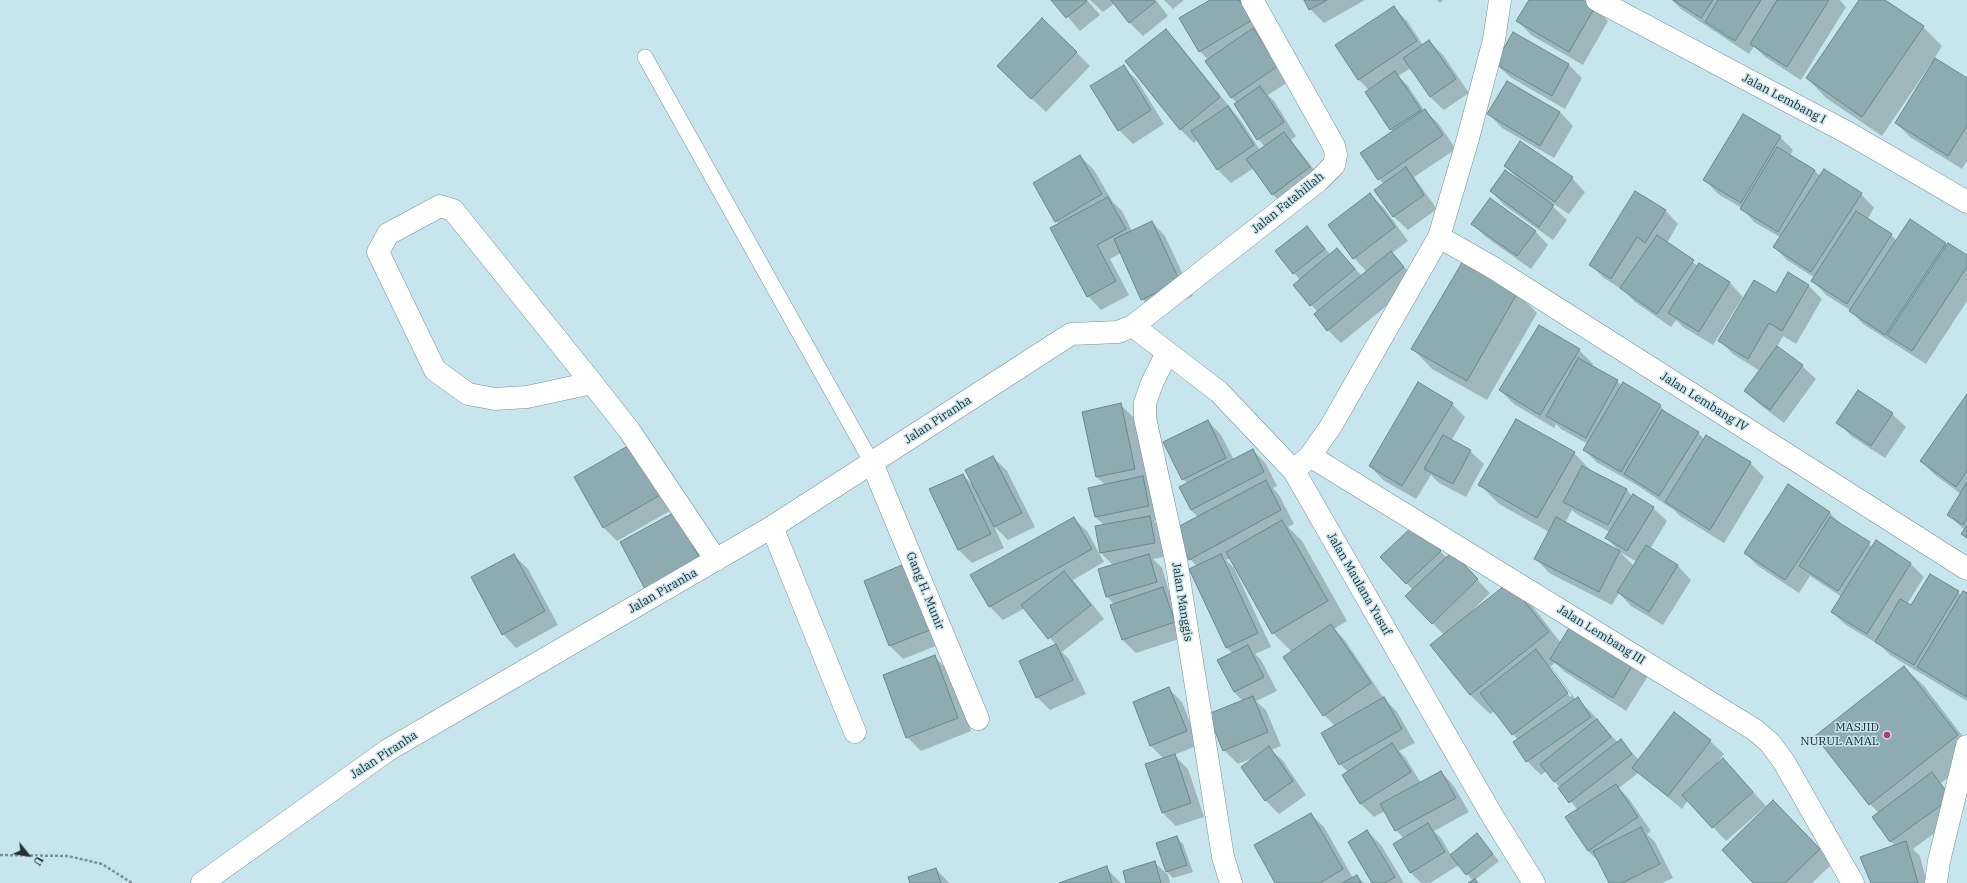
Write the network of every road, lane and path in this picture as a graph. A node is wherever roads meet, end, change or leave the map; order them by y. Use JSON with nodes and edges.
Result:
{"nodes":[{"id":1,"x":1252,"y":0,"type":"edge"},
{"id":2,"x":1500,"y":0,"type":"edge"},
{"id":3,"x":1597,"y":0,"type":"edge"},
{"id":4,"x":645,"y":57,"type":"dead end"},
{"id":5,"x":1967,"y":202,"type":"edge"},
{"id":6,"x":1439,"y":237,"type":"junction"},
{"id":7,"x":1133,"y":326,"type":"junction"},
{"id":8,"x":1167,"y":353,"type":"junction"},
{"id":9,"x":592,"y":383,"type":"junction"},
{"id":10,"x":1310,"y":456,"type":"junction"},
{"id":11,"x":872,"y":463,"type":"junction"},
{"id":12,"x":1294,"y":471,"type":"junction"},
{"id":13,"x":772,"y":527,"type":"junction"},
{"id":14,"x":716,"y":560,"type":"junction"},
{"id":15,"x":1967,"y":569,"type":"edge"},
{"id":16,"x":978,"y":719,"type":"dead end"},
{"id":17,"x":855,"y":732,"type":"dead end"},
{"id":18,"x":1967,"y":746,"type":"edge"},
{"id":19,"x":0,"y":855,"type":"edge"},
{"id":20,"x":1223,"y":857,"type":"junction"},
{"id":21,"x":132,"y":883,"type":"edge"},
{"id":22,"x":202,"y":883,"type":"edge"},
{"id":23,"x":1221,"y":883,"type":"edge"},
{"id":24,"x":1231,"y":883,"type":"edge"},
{"id":25,"x":1534,"y":883,"type":"edge"},
{"id":26,"x":1853,"y":883,"type":"edge"},
{"id":27,"x":1936,"y":883,"type":"edge"}],
"edges":[{"from":1,"to":7,"type":"street","name":"Jalan Fatahillah"},
{"from":2,"to":6,"type":"street"},
{"from":3,"to":5,"type":"street","name":"Jalan Lembang I"},
{"from":4,"to":11,"type":"lane"},
{"from":6,"to":10,"type":"street"},
{"from":6,"to":15,"type":"street","name":"Jalan Lembang IV"},
{"from":7,"to":8,"type":"street","name":"Jalan Maulana Yusuf"},
{"from":7,"to":11,"type":"street","name":"Jalan Piranha"},
{"from":8,"to":12,"type":"street","name":"Jalan Maulana Yusuf"},
{"from":8,"to":20,"type":"street","name":"Jalan Manggis"},
{"from":9,"to":9,"type":"street"},
{"from":9,"to":14,"type":"street"},
{"from":10,"to":12,"type":"street"},
{"from":10,"to":26,"type":"street","name":"Jalan Lembang III"},
{"from":11,"to":13,"type":"street","name":"Jalan Piranha"},
{"from":11,"to":16,"type":"street","name":"Gang H. Munir"},
{"from":12,"to":25,"type":"street","name":"Jalan Maulana Yusuf"},
{"from":13,"to":14,"type":"street","name":"Jalan Piranha"},
{"from":13,"to":17,"type":"street"},
{"from":14,"to":22,"type":"street","name":"Jalan Piranha"},
{"from":18,"to":27,"type":"street"},
{"from":19,"to":21,"type":"path"},
{"from":20,"to":23,"type":"street"},
{"from":20,"to":24,"type":"street"}]}
